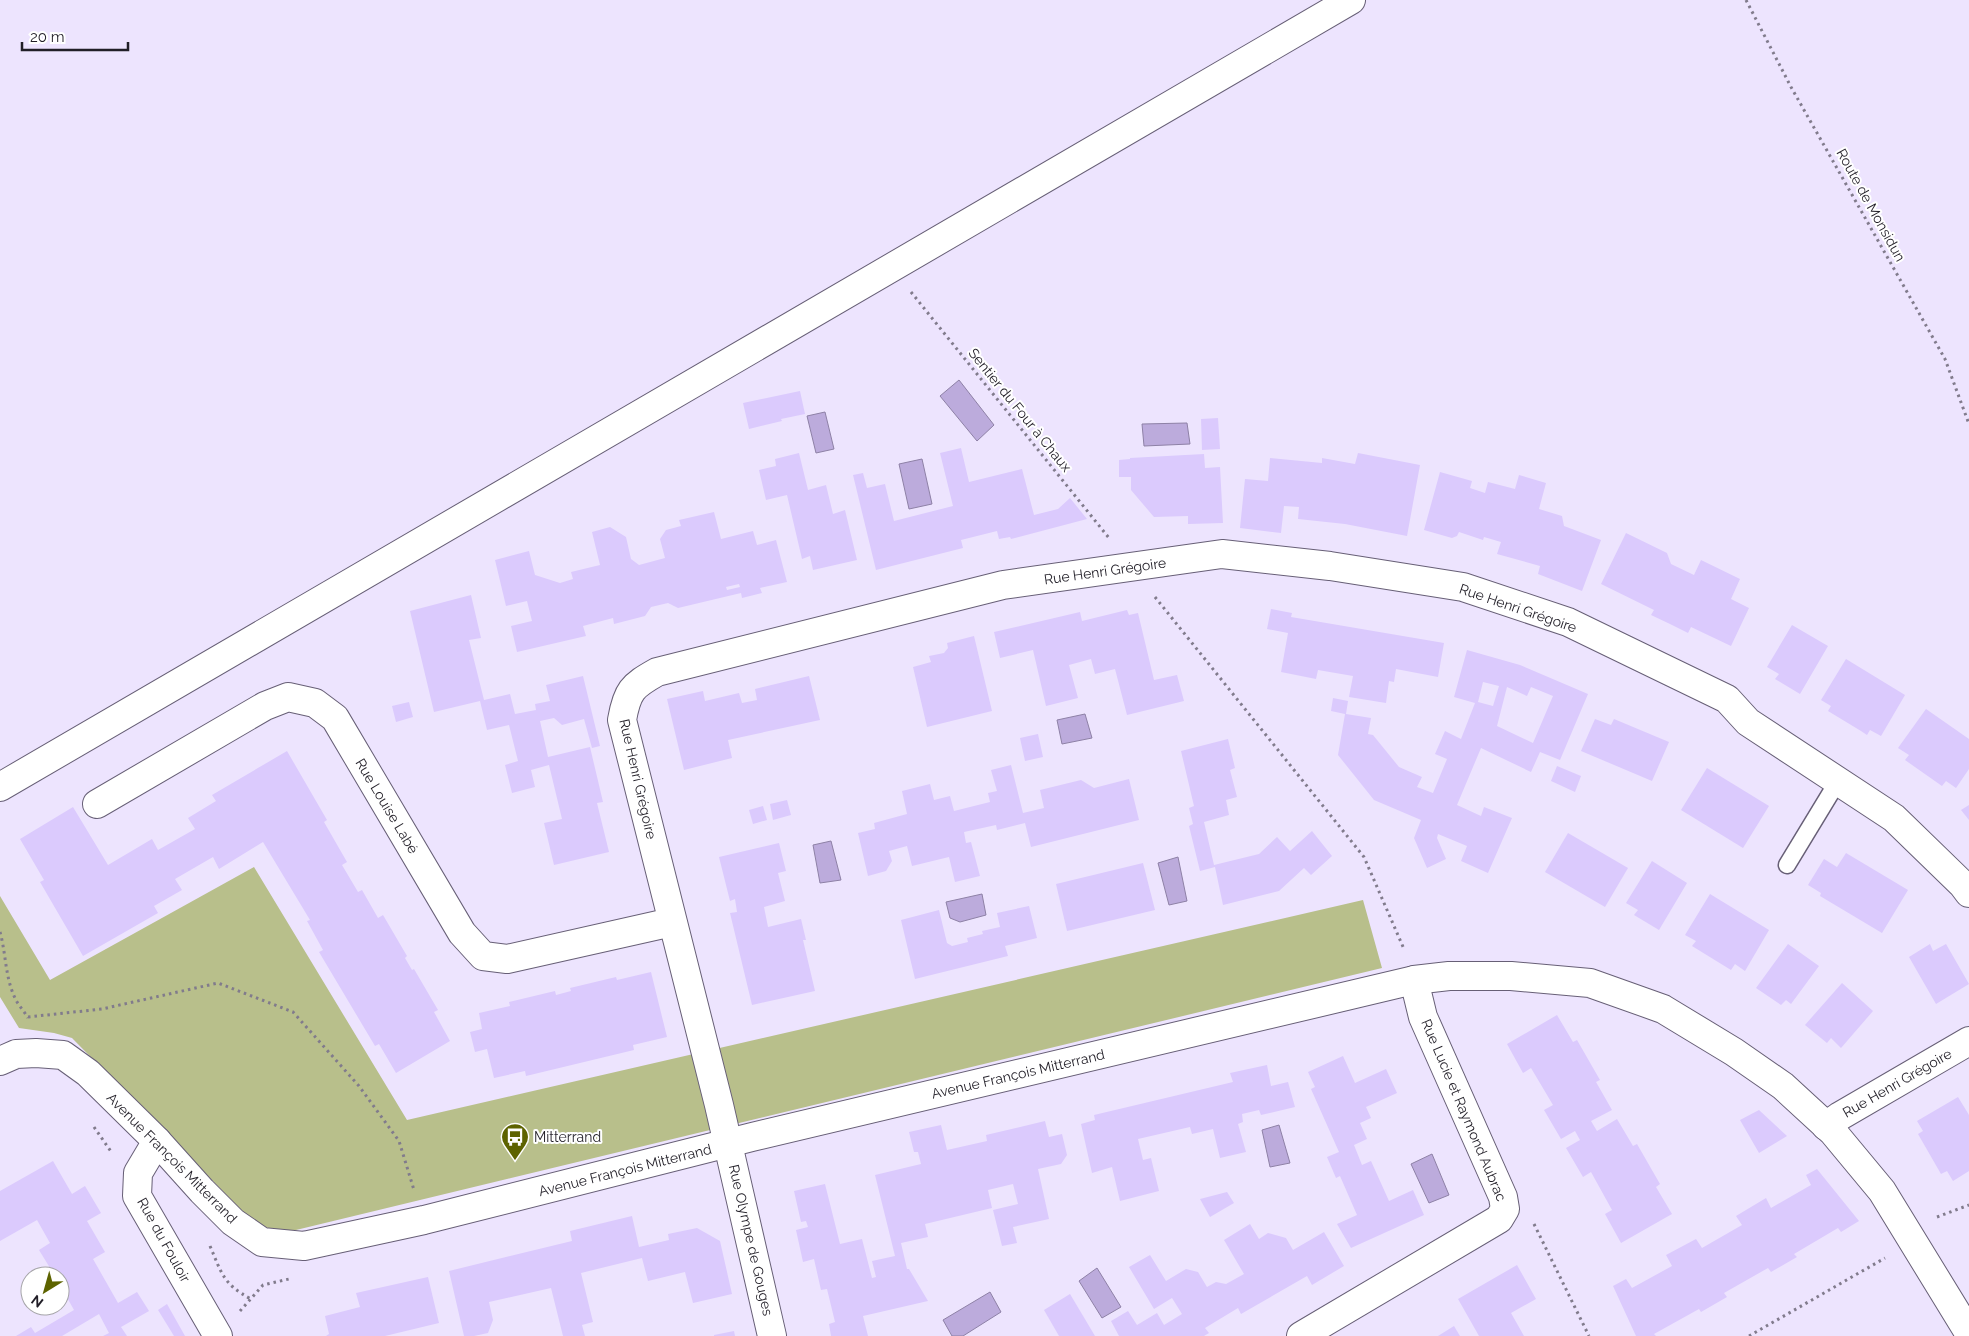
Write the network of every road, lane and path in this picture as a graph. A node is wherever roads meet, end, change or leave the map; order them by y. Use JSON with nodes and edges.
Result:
{"nodes":[{"id":1,"x":1351,"y":0,"type":"edge"},
{"id":2,"x":1746,"y":0,"type":"edge"},
{"id":3,"x":906,"y":286,"type":"dead end"},
{"id":4,"x":1969,"y":424,"type":"edge"},
{"id":5,"x":1111,"y":540,"type":"dead end"},
{"id":6,"x":1152,"y":593,"type":"dead end"},
{"id":7,"x":1838,"y":781,"type":"junction"},
{"id":8,"x":0,"y":787,"type":"edge"},
{"id":9,"x":97,"y":804,"type":"dead end"},
{"id":10,"x":1787,"y":865,"type":"dead end"},
{"id":11,"x":1969,"y":893,"type":"edge"},
{"id":12,"x":672,"y":922,"type":"junction"},
{"id":13,"x":0,"y":932,"type":"edge"},
{"id":14,"x":1414,"y":980,"type":"junction"},
{"id":15,"x":28,"y":1017,"type":"junction"},
{"id":16,"x":1969,"y":1041,"type":"edge"},
{"id":17,"x":36,"y":1053,"type":"junction"},
{"id":18,"x":0,"y":1061,"type":"edge"},
{"id":19,"x":1826,"y":1126,"type":"junction"},
{"id":20,"x":157,"y":1141,"type":"junction"},
{"id":21,"x":728,"y":1143,"type":"junction"},
{"id":22,"x":1969,"y":1205,"type":"edge"},
{"id":23,"x":1505,"y":1209,"type":"junction"},
{"id":24,"x":424,"y":1220,"type":"junction"},
{"id":25,"x":1906,"y":1229,"type":"junction"},
{"id":26,"x":1969,"y":1333,"type":"edge"},
{"id":27,"x":218,"y":1336,"type":"edge"},
{"id":28,"x":772,"y":1336,"type":"edge"},
{"id":29,"x":1301,"y":1336,"type":"edge"},
{"id":30,"x":1589,"y":1336,"type":"edge"},
{"id":31,"x":1749,"y":1336,"type":"edge"}],
"edges":[{"from":1,"to":8,"type":"street"},
{"from":2,"to":4,"type":"path","name":"Route de Monsidun"},
{"from":3,"to":5,"type":"path","name":"Sentier du Four à Chaux"},
{"from":6,"to":14,"type":"path"},
{"from":7,"to":10,"type":"lane"},
{"from":7,"to":11,"type":"street","name":"Rue Henri Grégoire"},
{"from":7,"to":12,"type":"street","name":"Rue Henri Grégoire"},
{"from":9,"to":12,"type":"street","name":"Rue Louise Labé"},
{"from":12,"to":21,"type":"street","name":"Rue Henri Grégoire"},
{"from":13,"to":15,"type":"path"},
{"from":14,"to":19,"type":"street","name":"Avenue François Mitterrand"},
{"from":14,"to":21,"type":"street","name":"Avenue François Mitterrand"},
{"from":14,"to":23,"type":"street","name":"Rue Lucie et Raymond Aubrac"},
{"from":15,"to":17,"type":"path"},
{"from":15,"to":24,"type":"path"},
{"from":16,"to":19,"type":"street","name":"Rue Henri Grégoire"},
{"from":17,"to":18,"type":"street","name":"Avenue François Mitterrand"},
{"from":17,"to":20,"type":"street","name":"Avenue François Mitterrand"},
{"from":19,"to":25,"type":"street","name":"Avenue François Mitterrand"},
{"from":20,"to":24,"type":"street","name":"Avenue François Mitterrand"},
{"from":20,"to":27,"type":"street","name":"Rue du Fouloir"},
{"from":21,"to":24,"type":"street","name":"Avenue François Mitterrand"},
{"from":21,"to":28,"type":"street","name":"Rue Olympe de Gouges"},
{"from":22,"to":25,"type":"path"},
{"from":23,"to":29,"type":"street","name":"Rue Lucie et Raymond Aubrac"},
{"from":23,"to":30,"type":"path"},
{"from":25,"to":26,"type":"street","name":"Avenue François Mitterrand"},
{"from":25,"to":31,"type":"path"}]}
